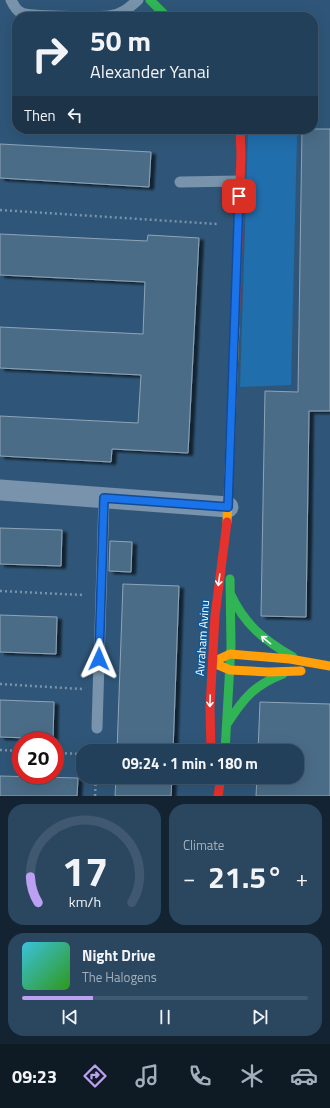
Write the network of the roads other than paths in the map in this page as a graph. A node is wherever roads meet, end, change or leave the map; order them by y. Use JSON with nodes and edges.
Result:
{"nodes":[{"id":1,"x":11,"y":0,"type":"edge"},
{"id":2,"x":138,"y":0,"type":"edge"},
{"id":3,"x":150,"y":0,"type":"edge"},
{"id":4,"x":19,"y":12,"type":"edge"},
{"id":5,"x":122,"y":12,"type":"edge"},
{"id":6,"x":162,"y":12,"type":"edge"},
{"id":7,"x":240,"y":134,"type":"edge"},
{"id":8,"x":240,"y":181,"type":"junction"},
{"id":9,"x":180,"y":182,"type":"dead end"},
{"id":10,"x":0,"y":490,"type":"edge"},
{"id":11,"x":104,"y":498,"type":"junction"},
{"id":12,"x":228,"y":507,"type":"junction"},
{"id":13,"x":227,"y":528,"type":"junction"},
{"id":14,"x":231,"y":595,"type":"junction"},
{"id":15,"x":230,"y":654,"type":"junction"},
{"id":16,"x":299,"y":661,"type":"junction"},
{"id":17,"x":212,"y":662,"type":"junction"},
{"id":18,"x":330,"y":666,"type":"edge"},
{"id":19,"x":230,"y":670,"type":"junction"},
{"id":20,"x":289,"y":672,"type":"junction"},
{"id":21,"x":227,"y":724,"type":"junction"},
{"id":22,"x":97,"y":728,"type":"dead end"},
{"id":23,"x":211,"y":744,"type":"edge"},
{"id":24,"x":226,"y":744,"type":"edge"},
{"id":25,"x":215,"y":784,"type":"edge"},
{"id":26,"x":220,"y":784,"type":"edge"},
{"id":27,"x":217,"y":796,"type":"edge"}],
"edges":[{"from":1,"to":4,"type":"lane"},
{"from":2,"to":5,"type":"lane"},
{"from":3,"to":6,"type":"street"},
{"from":7,"to":8,"type":"street","name":"Avraham Avinu"},
{"from":8,"to":9,"type":"lane"},
{"from":8,"to":12,"type":"street","name":"Avraham Avinu"},
{"from":10,"to":11,"type":"street"},
{"from":11,"to":12,"type":"street"},
{"from":11,"to":22,"type":"lane"},
{"from":12,"to":13,"type":"street","name":"Avraham Avinu"},
{"from":13,"to":14,"type":"street","name":"Avraham Avinu"},
{"from":13,"to":17,"type":"street","name":"Avraham Avinu","one_way":true},
{"from":14,"to":15,"type":"street","name":"Avraham Avinu"},
{"from":16,"to":14,"type":"street","one_way":true},
{"from":15,"to":16,"type":"street"},
{"from":15,"to":17,"type":"street"},
{"from":15,"to":19,"type":"street","name":"Avraham Avinu"},
{"from":16,"to":18,"type":"street"},
{"from":17,"to":19,"type":"street"},
{"from":17,"to":23,"type":"street","name":"Avraham Avinu","one_way":true},
{"from":18,"to":20,"type":"street"},
{"from":19,"to":20,"type":"street"},
{"from":19,"to":21,"type":"street","name":"Avraham Avinu"},
{"from":20,"to":21,"type":"street"},
{"from":21,"to":24,"type":"street","name":"Avraham Avinu"},
{"from":25,"to":27,"type":"street"},
{"from":26,"to":27,"type":"street"}]}
